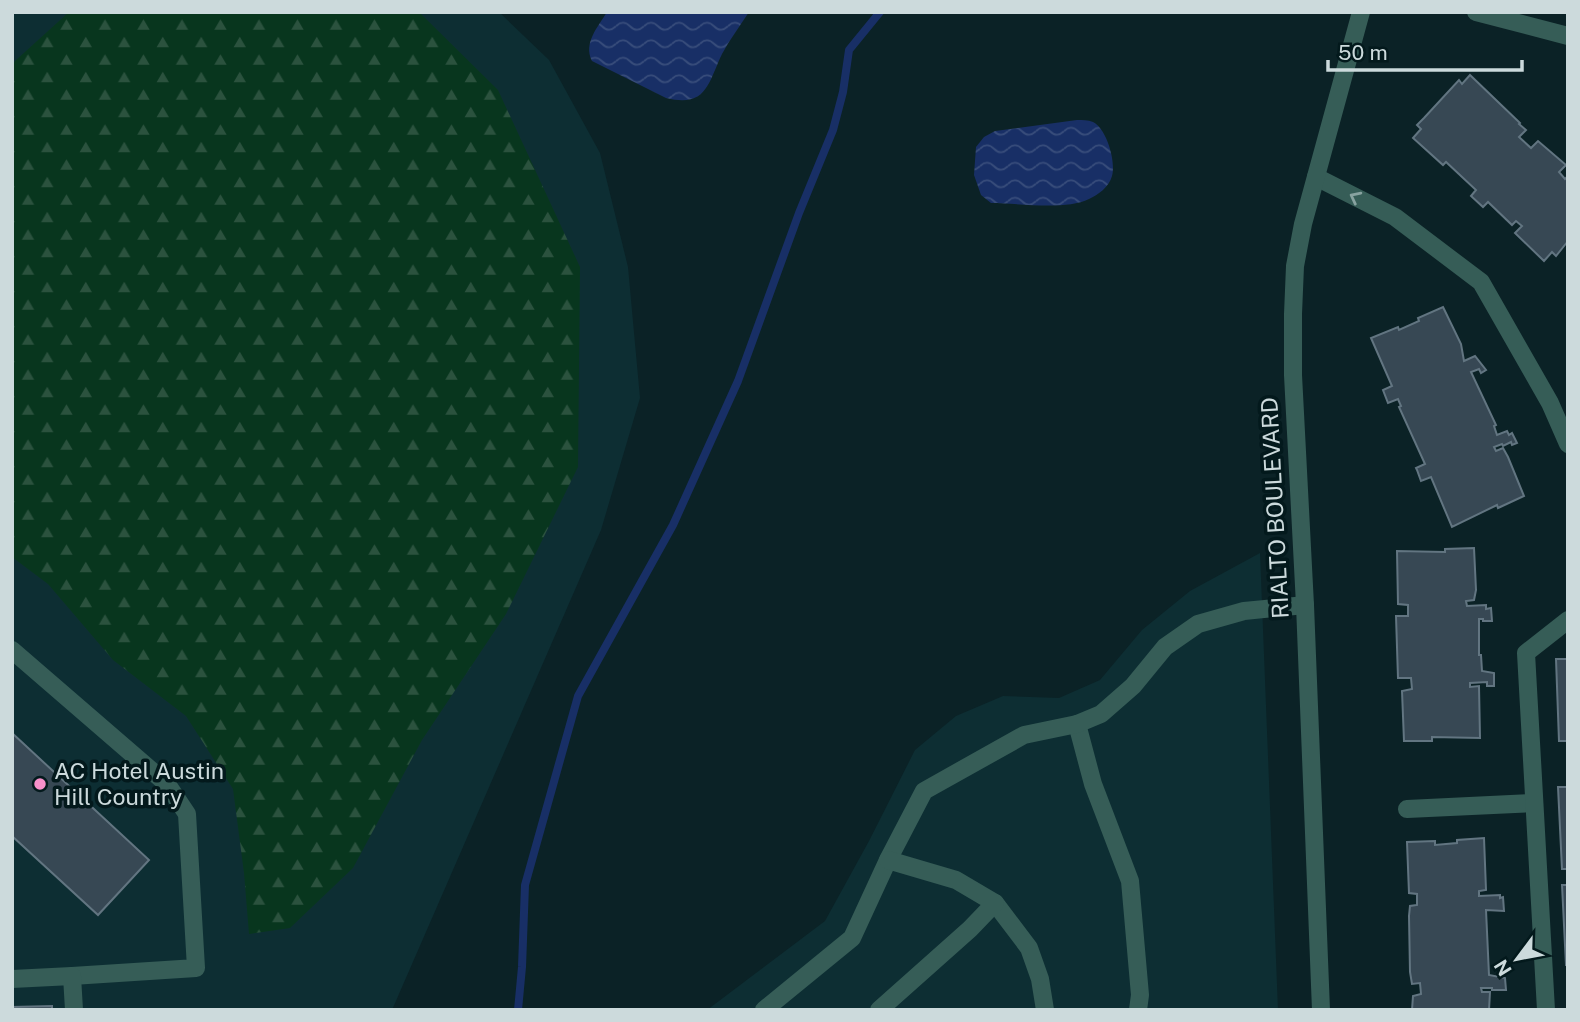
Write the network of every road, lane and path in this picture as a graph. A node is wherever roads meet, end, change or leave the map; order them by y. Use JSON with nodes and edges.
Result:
{"nodes":[{"id":1,"x":1361,"y":12,"type":"edge"},
{"id":2,"x":1476,"y":12,"type":"edge"},
{"id":3,"x":1568,"y":36,"type":"edge"},
{"id":4,"x":1316,"y":177,"type":"junction"},
{"id":5,"x":1568,"y":444,"type":"edge"},
{"id":6,"x":1305,"y":605,"type":"junction"},
{"id":7,"x":1568,"y":620,"type":"edge"},
{"id":8,"x":12,"y":650,"type":"edge"},
{"id":9,"x":1077,"y":724,"type":"junction"},
{"id":10,"x":1534,"y":803,"type":"junction"},
{"id":11,"x":1407,"y":809,"type":"dead end"},
{"id":12,"x":888,"y":860,"type":"junction"},
{"id":13,"x":995,"y":903,"type":"junction"},
{"id":14,"x":72,"y":976,"type":"junction"},
{"id":15,"x":12,"y":979,"type":"edge"},
{"id":16,"x":74,"y":1010,"type":"edge"},
{"id":17,"x":764,"y":1010,"type":"edge"},
{"id":18,"x":879,"y":1010,"type":"edge"},
{"id":19,"x":1045,"y":1010,"type":"edge"},
{"id":20,"x":1138,"y":1010,"type":"edge"},
{"id":21,"x":1321,"y":1010,"type":"edge"},
{"id":22,"x":1546,"y":1010,"type":"edge"}],
"edges":[{"from":1,"to":4,"type":"street","name":"RIALTO BOULEVARD"},
{"from":2,"to":3,"type":"street"},
{"from":5,"to":4,"type":"street","one_way":true},
{"from":4,"to":6,"type":"street","name":"RIALTO BOULEVARD"},
{"from":6,"to":9,"type":"street"},
{"from":6,"to":21,"type":"street","name":"RIALTO BOULEVARD"},
{"from":7,"to":10,"type":"street"},
{"from":8,"to":14,"type":"street"},
{"from":9,"to":12,"type":"street"},
{"from":9,"to":20,"type":"street"},
{"from":10,"to":11,"type":"street"},
{"from":10,"to":22,"type":"street"},
{"from":12,"to":13,"type":"street"},
{"from":12,"to":17,"type":"street"},
{"from":13,"to":18,"type":"street"},
{"from":13,"to":19,"type":"street"},
{"from":14,"to":15,"type":"street"},
{"from":14,"to":16,"type":"street"}]}
